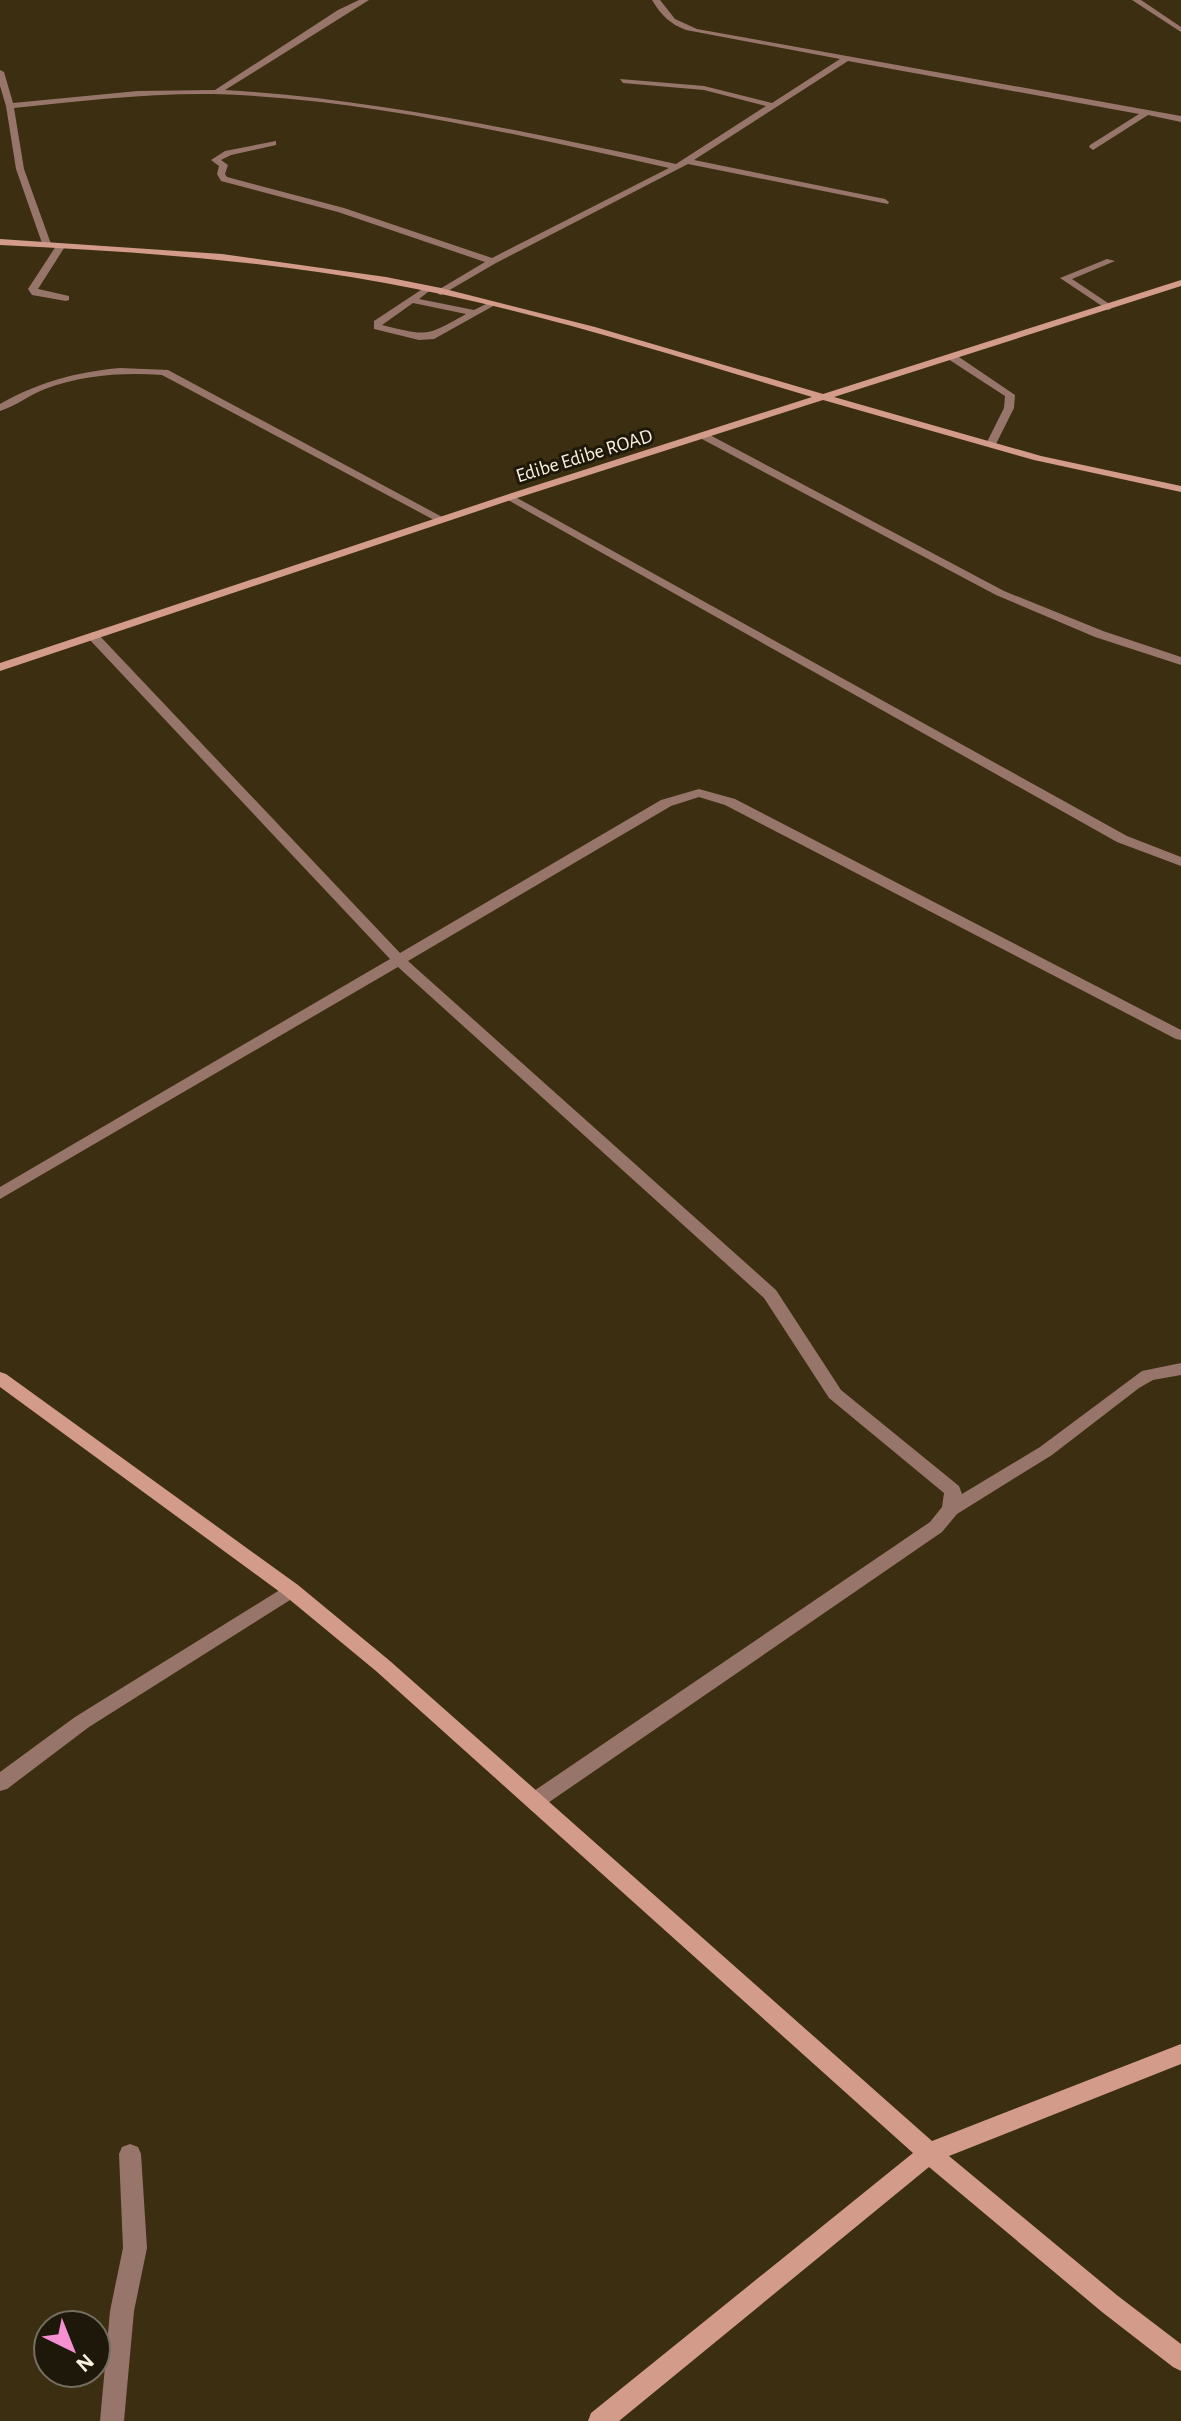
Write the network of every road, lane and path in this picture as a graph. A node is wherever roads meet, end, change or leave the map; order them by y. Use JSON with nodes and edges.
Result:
{"nodes":[{"id":1,"x":365,"y":0,"type":"edge"},
{"id":2,"x":656,"y":0,"type":"edge"},
{"id":3,"x":1136,"y":0,"type":"edge"},
{"id":4,"x":1181,"y":30,"type":"edge"},
{"id":5,"x":846,"y":59,"type":"junction"},
{"id":6,"x":0,"y":72,"type":"edge"},
{"id":7,"x":623,"y":81,"type":"dead end"},
{"id":8,"x":217,"y":92,"type":"junction"},
{"id":9,"x":10,"y":106,"type":"junction"},
{"id":10,"x":774,"y":106,"type":"junction"},
{"id":11,"x":1181,"y":107,"type":"edge"},
{"id":12,"x":1146,"y":113,"type":"junction"},
{"id":13,"x":1179,"y":119,"type":"edge"},
{"id":14,"x":273,"y":143,"type":"dead end"},
{"id":15,"x":1093,"y":147,"type":"dead end"},
{"id":16,"x":687,"y":161,"type":"junction"},
{"id":17,"x":677,"y":167,"type":"junction"},
{"id":18,"x":885,"y":202,"type":"dead end"},
{"id":19,"x":0,"y":242,"type":"edge"},
{"id":20,"x":46,"y":244,"type":"junction"},
{"id":21,"x":61,"y":245,"type":"junction"},
{"id":22,"x":493,"y":261,"type":"junction"},
{"id":23,"x":1110,"y":261,"type":"dead end"},
{"id":24,"x":1181,"y":283,"type":"edge"},
{"id":25,"x":427,"y":289,"type":"junction"},
{"id":26,"x":441,"y":292,"type":"junction"},
{"id":27,"x":66,"y":298,"type":"dead end"},
{"id":28,"x":411,"y":300,"type":"junction"},
{"id":29,"x":490,"y":305,"type":"junction"},
{"id":30,"x":1108,"y":307,"type":"junction"},
{"id":31,"x":474,"y":313,"type":"junction"},
{"id":32,"x":952,"y":357,"type":"junction"},
{"id":33,"x":829,"y":397,"type":"junction"},
{"id":34,"x":0,"y":408,"type":"edge"},
{"id":35,"x":704,"y":436,"type":"junction"},
{"id":36,"x":991,"y":444,"type":"junction"},
{"id":37,"x":1181,"y":489,"type":"edge"},
{"id":38,"x":510,"y":497,"type":"junction"},
{"id":39,"x":440,"y":519,"type":"junction"},
{"id":40,"x":93,"y":636,"type":"junction"},
{"id":41,"x":1181,"y":661,"type":"edge"},
{"id":42,"x":0,"y":667,"type":"edge"},
{"id":43,"x":1181,"y":862,"type":"edge"},
{"id":44,"x":400,"y":961,"type":"junction"},
{"id":45,"x":1181,"y":1036,"type":"edge"},
{"id":46,"x":0,"y":1194,"type":"edge"},
{"id":47,"x":1181,"y":1369,"type":"edge"},
{"id":48,"x":0,"y":1378,"type":"edge"},
{"id":49,"x":951,"y":1509,"type":"junction"},
{"id":50,"x":291,"y":1590,"type":"junction"},
{"id":51,"x":0,"y":1783,"type":"edge"},
{"id":52,"x":535,"y":1801,"type":"junction"},
{"id":53,"x":1181,"y":2054,"type":"edge"},
{"id":54,"x":929,"y":2153,"type":"junction"},
{"id":55,"x":130,"y":2154,"type":"dead end"},
{"id":56,"x":1181,"y":2359,"type":"edge"},
{"id":57,"x":112,"y":2421,"type":"edge"},
{"id":58,"x":600,"y":2421,"type":"edge"}],
"edges":[{"from":1,"to":8,"type":"street"},
{"from":2,"to":5,"type":"street"},
{"from":3,"to":4,"type":"street"},
{"from":5,"to":10,"type":"street"},
{"from":5,"to":12,"type":"street"},
{"from":6,"to":9,"type":"street"},
{"from":7,"to":10,"type":"street"},
{"from":8,"to":9,"type":"street"},
{"from":8,"to":17,"type":"street"},
{"from":9,"to":20,"type":"street"},
{"from":10,"to":16,"type":"street"},
{"from":11,"to":13,"type":"street"},
{"from":12,"to":13,"type":"street"},
{"from":12,"to":15,"type":"street"},
{"from":14,"to":22,"type":"street"},
{"from":16,"to":17,"type":"street"},
{"from":16,"to":18,"type":"street"},
{"from":17,"to":22,"type":"street"},
{"from":19,"to":20,"type":"street"},
{"from":20,"to":21,"type":"street"},
{"from":21,"to":25,"type":"street"},
{"from":21,"to":27,"type":"street"},
{"from":22,"to":26,"type":"street"},
{"from":23,"to":30,"type":"street"},
{"from":24,"to":30,"type":"street","name":"Edibe Edibe ROAD"},
{"from":25,"to":26,"type":"street"},
{"from":25,"to":28,"type":"street"},
{"from":26,"to":29,"type":"street"},
{"from":28,"to":31,"type":"street"},
{"from":28,"to":31,"type":"street"},
{"from":29,"to":31,"type":"street"},
{"from":29,"to":33,"type":"street"},
{"from":30,"to":32,"type":"street","name":"Edibe Edibe ROAD"},
{"from":32,"to":33,"type":"street","name":"Edibe Edibe ROAD"},
{"from":32,"to":36,"type":"street"},
{"from":33,"to":35,"type":"street","name":"Edibe Edibe ROAD"},
{"from":33,"to":36,"type":"street"},
{"from":34,"to":39,"type":"street"},
{"from":35,"to":38,"type":"street","name":"Edibe Edibe ROAD"},
{"from":35,"to":41,"type":"street"},
{"from":36,"to":37,"type":"street"},
{"from":38,"to":39,"type":"street","name":"Edibe Edibe ROAD"},
{"from":38,"to":43,"type":"street"},
{"from":39,"to":40,"type":"street","name":"Edibe Edibe ROAD"},
{"from":40,"to":42,"type":"street","name":"Edibe Edibe ROAD"},
{"from":40,"to":44,"type":"street"},
{"from":44,"to":45,"type":"street"},
{"from":44,"to":46,"type":"street"},
{"from":44,"to":49,"type":"street"},
{"from":47,"to":49,"type":"street"},
{"from":48,"to":50,"type":"street"},
{"from":49,"to":52,"type":"street"},
{"from":50,"to":51,"type":"street"},
{"from":50,"to":52,"type":"street"},
{"from":52,"to":54,"type":"street"},
{"from":53,"to":54,"type":"street"},
{"from":54,"to":56,"type":"street"},
{"from":54,"to":58,"type":"street"},
{"from":55,"to":57,"type":"street"}]}
